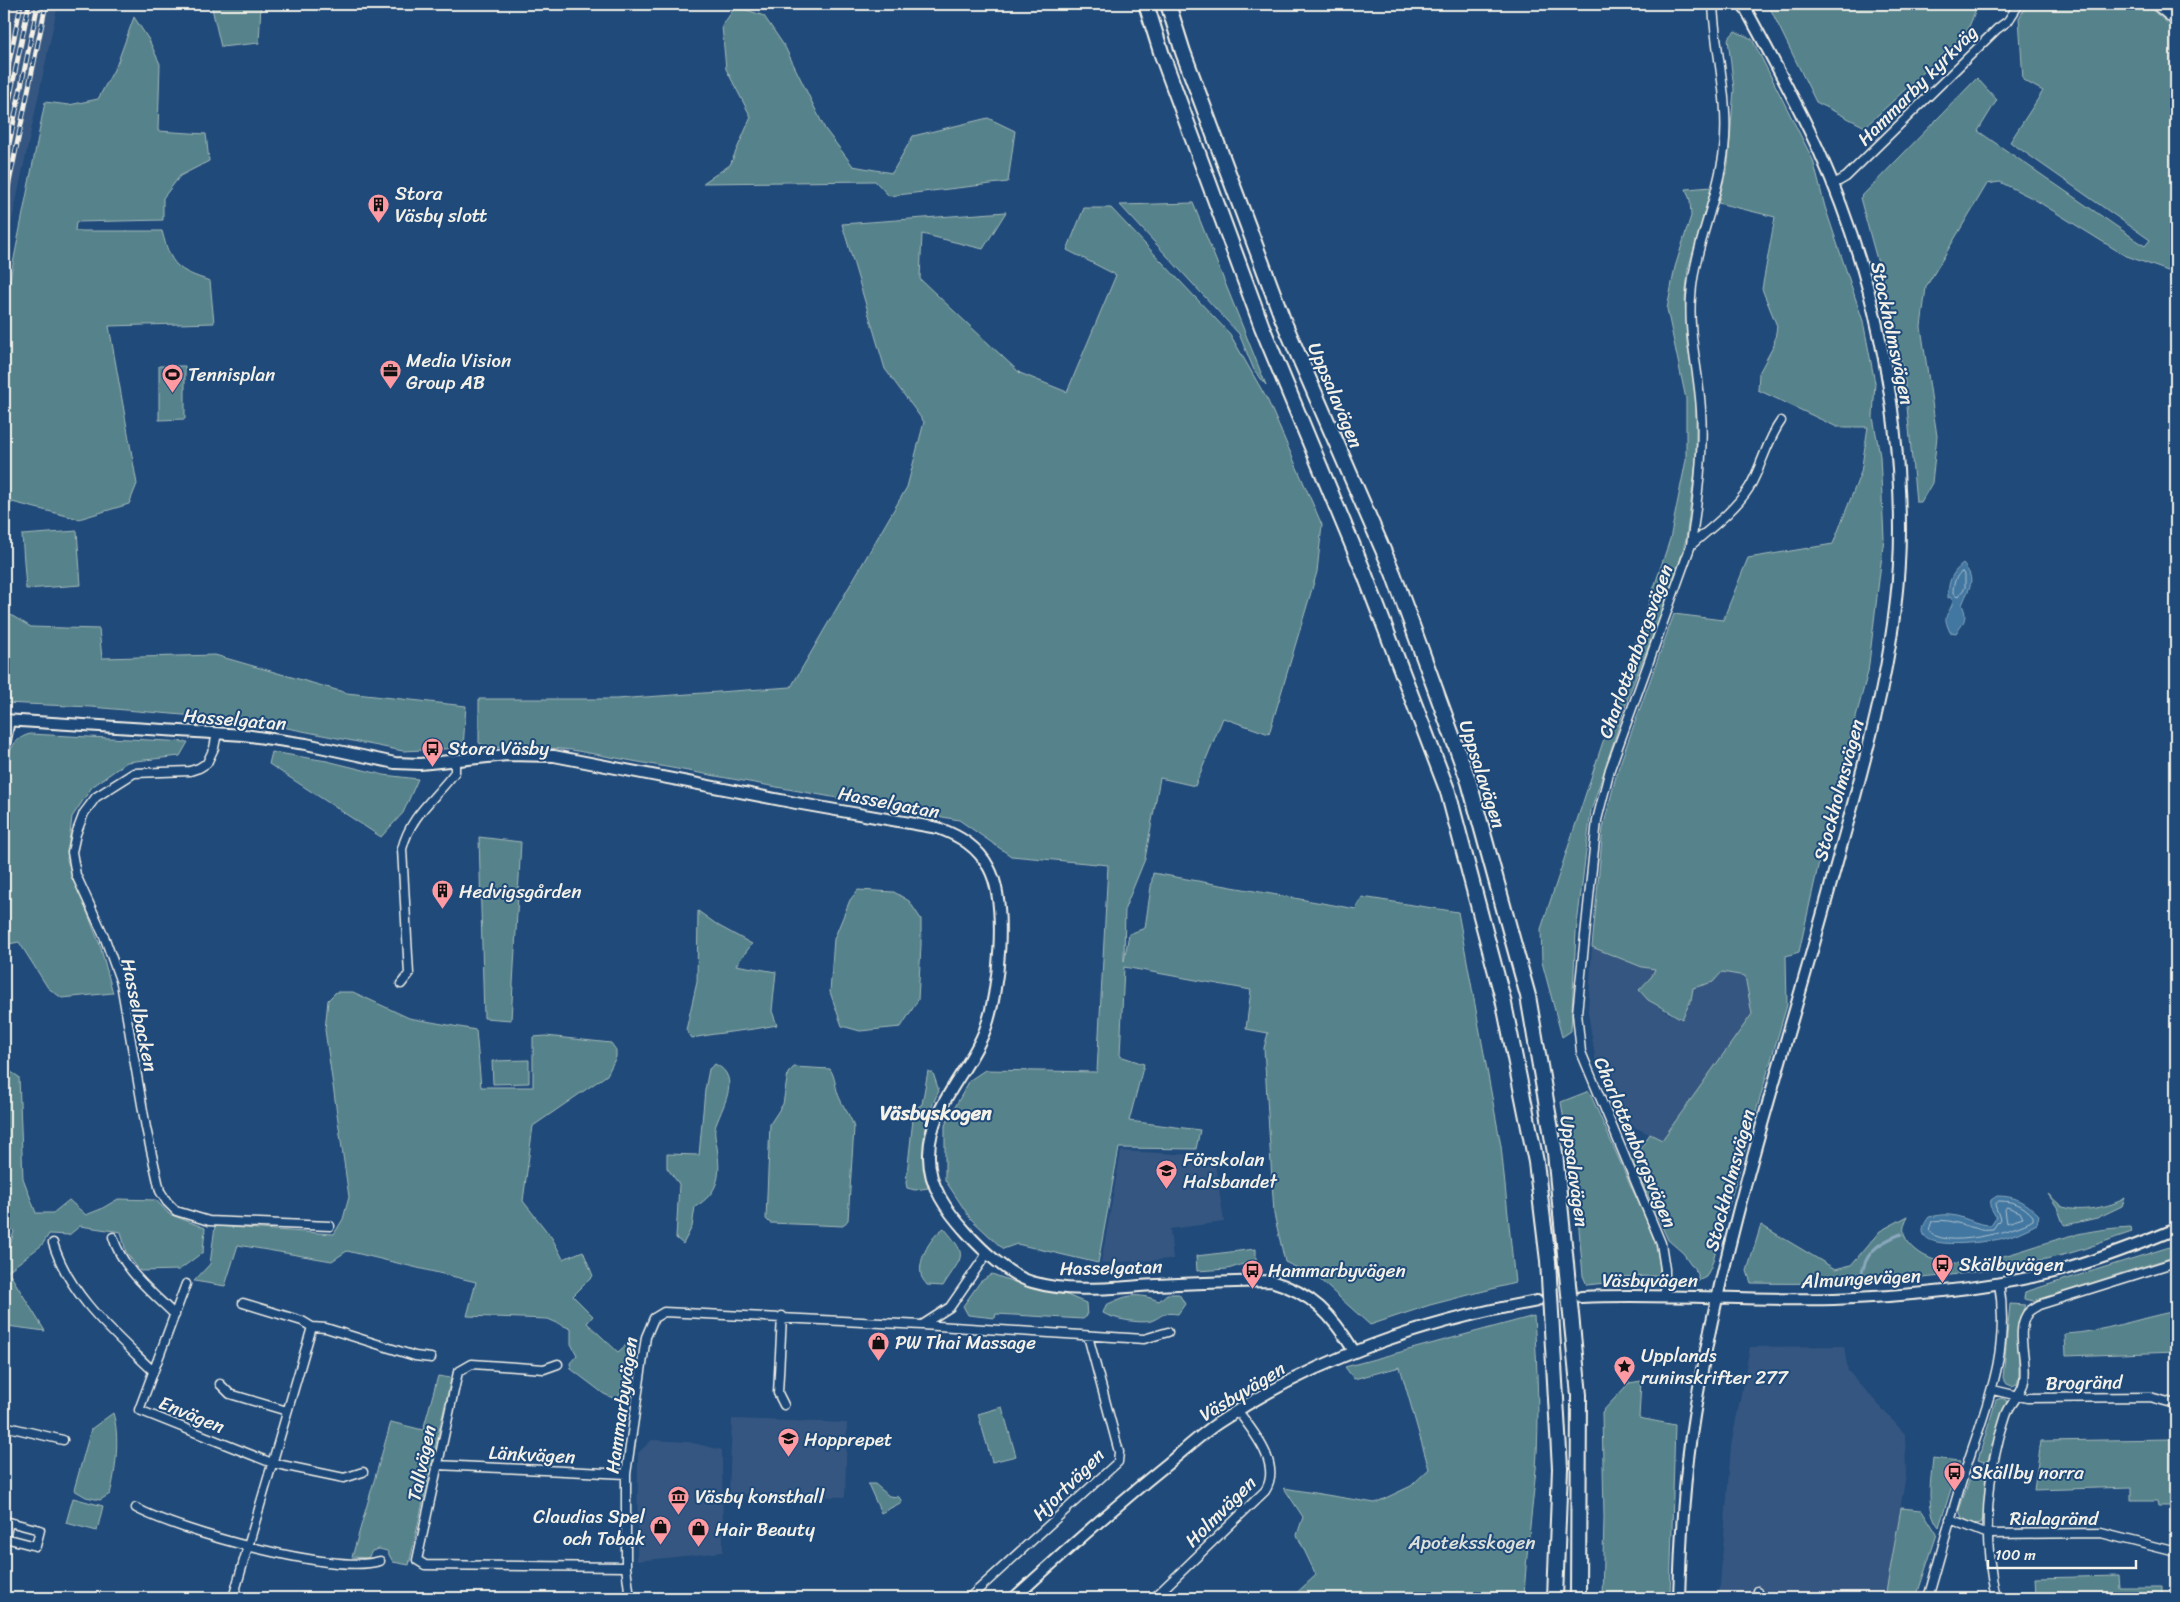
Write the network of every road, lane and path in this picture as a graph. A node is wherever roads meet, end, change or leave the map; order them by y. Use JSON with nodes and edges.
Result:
{"nodes":[{"id":1,"x":1146,"y":4,"type":"edge"},
{"id":2,"x":1168,"y":4,"type":"edge"},
{"id":3,"x":1713,"y":4,"type":"edge"},
{"id":4,"x":1743,"y":4,"type":"edge"},
{"id":5,"x":2019,"y":4,"type":"edge"},
{"id":6,"x":2154,"y":4,"type":"edge"},
{"id":7,"x":2176,"y":22,"type":"edge"},
{"id":8,"x":1832,"y":185,"type":"junction"},
{"id":9,"x":1781,"y":421,"type":"dead end"},
{"id":10,"x":1690,"y":545,"type":"junction"},
{"id":11,"x":7,"y":720,"type":"edge"},
{"id":12,"x":217,"y":733,"type":"junction"},
{"id":13,"x":4,"y":746,"type":"edge"},
{"id":14,"x":455,"y":760,"type":"junction"},
{"id":15,"x":401,"y":984,"type":"dead end"},
{"id":16,"x":330,"y":1226,"type":"dead end"},
{"id":17,"x":2176,"y":1229,"type":"edge"},
{"id":18,"x":113,"y":1237,"type":"dead end"},
{"id":19,"x":53,"y":1242,"type":"dead end"},
{"id":20,"x":986,"y":1255,"type":"junction"},
{"id":21,"x":2176,"y":1262,"type":"edge"},
{"id":22,"x":1999,"y":1283,"type":"junction"},
{"id":23,"x":186,"y":1284,"type":"dead end"},
{"id":24,"x":1665,"y":1296,"type":"junction"},
{"id":25,"x":1581,"y":1297,"type":"tunnel mouth"},
{"id":26,"x":1718,"y":1298,"type":"junction"},
{"id":27,"x":1537,"y":1301,"type":"tunnel mouth"},
{"id":28,"x":243,"y":1302,"type":"dead end"},
{"id":29,"x":175,"y":1316,"type":"junction"},
{"id":30,"x":782,"y":1316,"type":"junction"},
{"id":31,"x":922,"y":1325,"type":"junction"},
{"id":32,"x":312,"y":1327,"type":"junction"},
{"id":33,"x":1168,"y":1332,"type":"dead end"},
{"id":34,"x":1088,"y":1336,"type":"junction"},
{"id":35,"x":1354,"y":1351,"type":"junction"},
{"id":36,"x":431,"y":1358,"type":"dead end"},
{"id":37,"x":558,"y":1364,"type":"dead end"},
{"id":38,"x":153,"y":1371,"type":"junction"},
{"id":39,"x":220,"y":1384,"type":"dead end"},
{"id":40,"x":1993,"y":1390,"type":"junction"},
{"id":41,"x":2018,"y":1396,"type":"junction"},
{"id":42,"x":2176,"y":1404,"type":"edge"},
{"id":43,"x":784,"y":1405,"type":"dead end"},
{"id":44,"x":287,"y":1411,"type":"junction"},
{"id":45,"x":1238,"y":1411,"type":"junction"},
{"id":46,"x":4,"y":1426,"type":"edge"},
{"id":47,"x":63,"y":1440,"type":"dead end"},
{"id":48,"x":272,"y":1463,"type":"junction"},
{"id":49,"x":437,"y":1465,"type":"junction"},
{"id":50,"x":363,"y":1472,"type":"dead end"},
{"id":51,"x":626,"y":1474,"type":"junction"},
{"id":52,"x":136,"y":1508,"type":"dead end"},
{"id":53,"x":1950,"y":1519,"type":"junction"},
{"id":54,"x":5,"y":1530,"type":"edge"},
{"id":55,"x":1988,"y":1534,"type":"junction"},
{"id":56,"x":248,"y":1545,"type":"junction"},
{"id":57,"x":2176,"y":1552,"type":"edge"},
{"id":58,"x":380,"y":1561,"type":"dead end"},
{"id":59,"x":626,"y":1567,"type":"junction"},
{"id":60,"x":233,"y":1598,"type":"edge"},
{"id":61,"x":630,"y":1598,"type":"edge"},
{"id":62,"x":969,"y":1598,"type":"edge"},
{"id":63,"x":1014,"y":1598,"type":"edge"},
{"id":64,"x":1154,"y":1598,"type":"edge"},
{"id":65,"x":1555,"y":1598,"type":"edge"},
{"id":66,"x":1578,"y":1598,"type":"edge"},
{"id":67,"x":1680,"y":1598,"type":"edge"},
{"id":68,"x":1928,"y":1598,"type":"edge"},
{"id":69,"x":1996,"y":1598,"type":"edge"}],
"edges":[{"from":1,"to":65,"type":"highway","name":"Uppsalavägen"},
{"from":2,"to":66,"type":"highway","name":"Uppsalavägen"},
{"from":3,"to":10,"type":"street","name":"Charlottenborgsvägen"},
{"from":4,"to":8,"type":"street","name":"Stockholmsvägen"},
{"from":5,"to":8,"type":"street","name":"Hammarby kyrkväg"},
{"from":6,"to":7,"type":"street"},
{"from":8,"to":26,"type":"street","name":"Stockholmsvägen"},
{"from":9,"to":10,"type":"street"},
{"from":10,"to":24,"type":"street","name":"Charlottenborgsvägen"},
{"from":11,"to":12,"type":"street","name":"Hasselgatan"},
{"from":11,"to":13,"type":"street"},
{"from":12,"to":14,"type":"street","name":"Hasselgatan"},
{"from":12,"to":16,"type":"street","name":"Hasselbacken"},
{"from":14,"to":15,"type":"street"},
{"from":14,"to":20,"type":"street","name":"Hasselgatan"},
{"from":17,"to":22,"type":"street","name":"Almungevägen"},
{"from":18,"to":29,"type":"street"},
{"from":19,"to":38,"type":"street","name":"Envägen"},
{"from":20,"to":31,"type":"street"},
{"from":20,"to":35,"type":"street","name":"Hasselgatan"},
{"from":21,"to":41,"type":"street"},
{"from":22,"to":26,"type":"street","name":"Almungevägen"},
{"from":22,"to":40,"type":"street"},
{"from":23,"to":29,"type":"street","name":"Envägen"},
{"from":24,"to":25,"type":"street","name":"Väsbyvägen"},
{"from":24,"to":26,"type":"street","name":"Väsbyvägen"},
{"from":26,"to":67,"type":"street","name":"Stockholmsvägen"},
{"from":27,"to":35,"type":"street","name":"Väsbyvägen"},
{"from":28,"to":32,"type":"street"},
{"from":29,"to":38,"type":"street","name":"Envägen"},
{"from":30,"to":31,"type":"street","name":"Hammarbyvägen"},
{"from":30,"to":43,"type":"street"},
{"from":30,"to":51,"type":"street","name":"Hammarbyvägen"},
{"from":31,"to":34,"type":"street","name":"Hammarbyvägen"},
{"from":32,"to":36,"type":"street"},
{"from":32,"to":44,"type":"street"},
{"from":33,"to":34,"type":"street","name":"Hammarbyvägen"},
{"from":34,"to":62,"type":"street","name":"Hjortvägen"},
{"from":35,"to":45,"type":"street","name":"Väsbyvägen"},
{"from":37,"to":49,"type":"street","name":"Tallvägen"},
{"from":38,"to":48,"type":"street","name":"Envägen"},
{"from":39,"to":44,"type":"street"},
{"from":40,"to":41,"type":"street","name":"Brogränd"},
{"from":40,"to":53,"type":"street"},
{"from":41,"to":42,"type":"street","name":"Brogränd"},
{"from":41,"to":55,"type":"street"},
{"from":44,"to":48,"type":"street"},
{"from":45,"to":63,"type":"street","name":"Väsbyvägen"},
{"from":45,"to":64,"type":"street","name":"Holmvägen"},
{"from":46,"to":47,"type":"street"},
{"from":48,"to":50,"type":"street"},
{"from":48,"to":56,"type":"street"},
{"from":49,"to":51,"type":"street","name":"Länkvägen"},
{"from":49,"to":59,"type":"street","name":"Tallvägen"},
{"from":51,"to":59,"type":"street","name":"Hammarbyvägen"},
{"from":52,"to":56,"type":"street"},
{"from":53,"to":55,"type":"street"},
{"from":53,"to":68,"type":"street"},
{"from":54,"to":54,"type":"street"},
{"from":55,"to":57,"type":"street","name":"Rialagränd"},
{"from":55,"to":69,"type":"street"},
{"from":56,"to":58,"type":"street"},
{"from":56,"to":60,"type":"street"},
{"from":59,"to":61,"type":"street","name":"Hammarbyvägen"}]}
